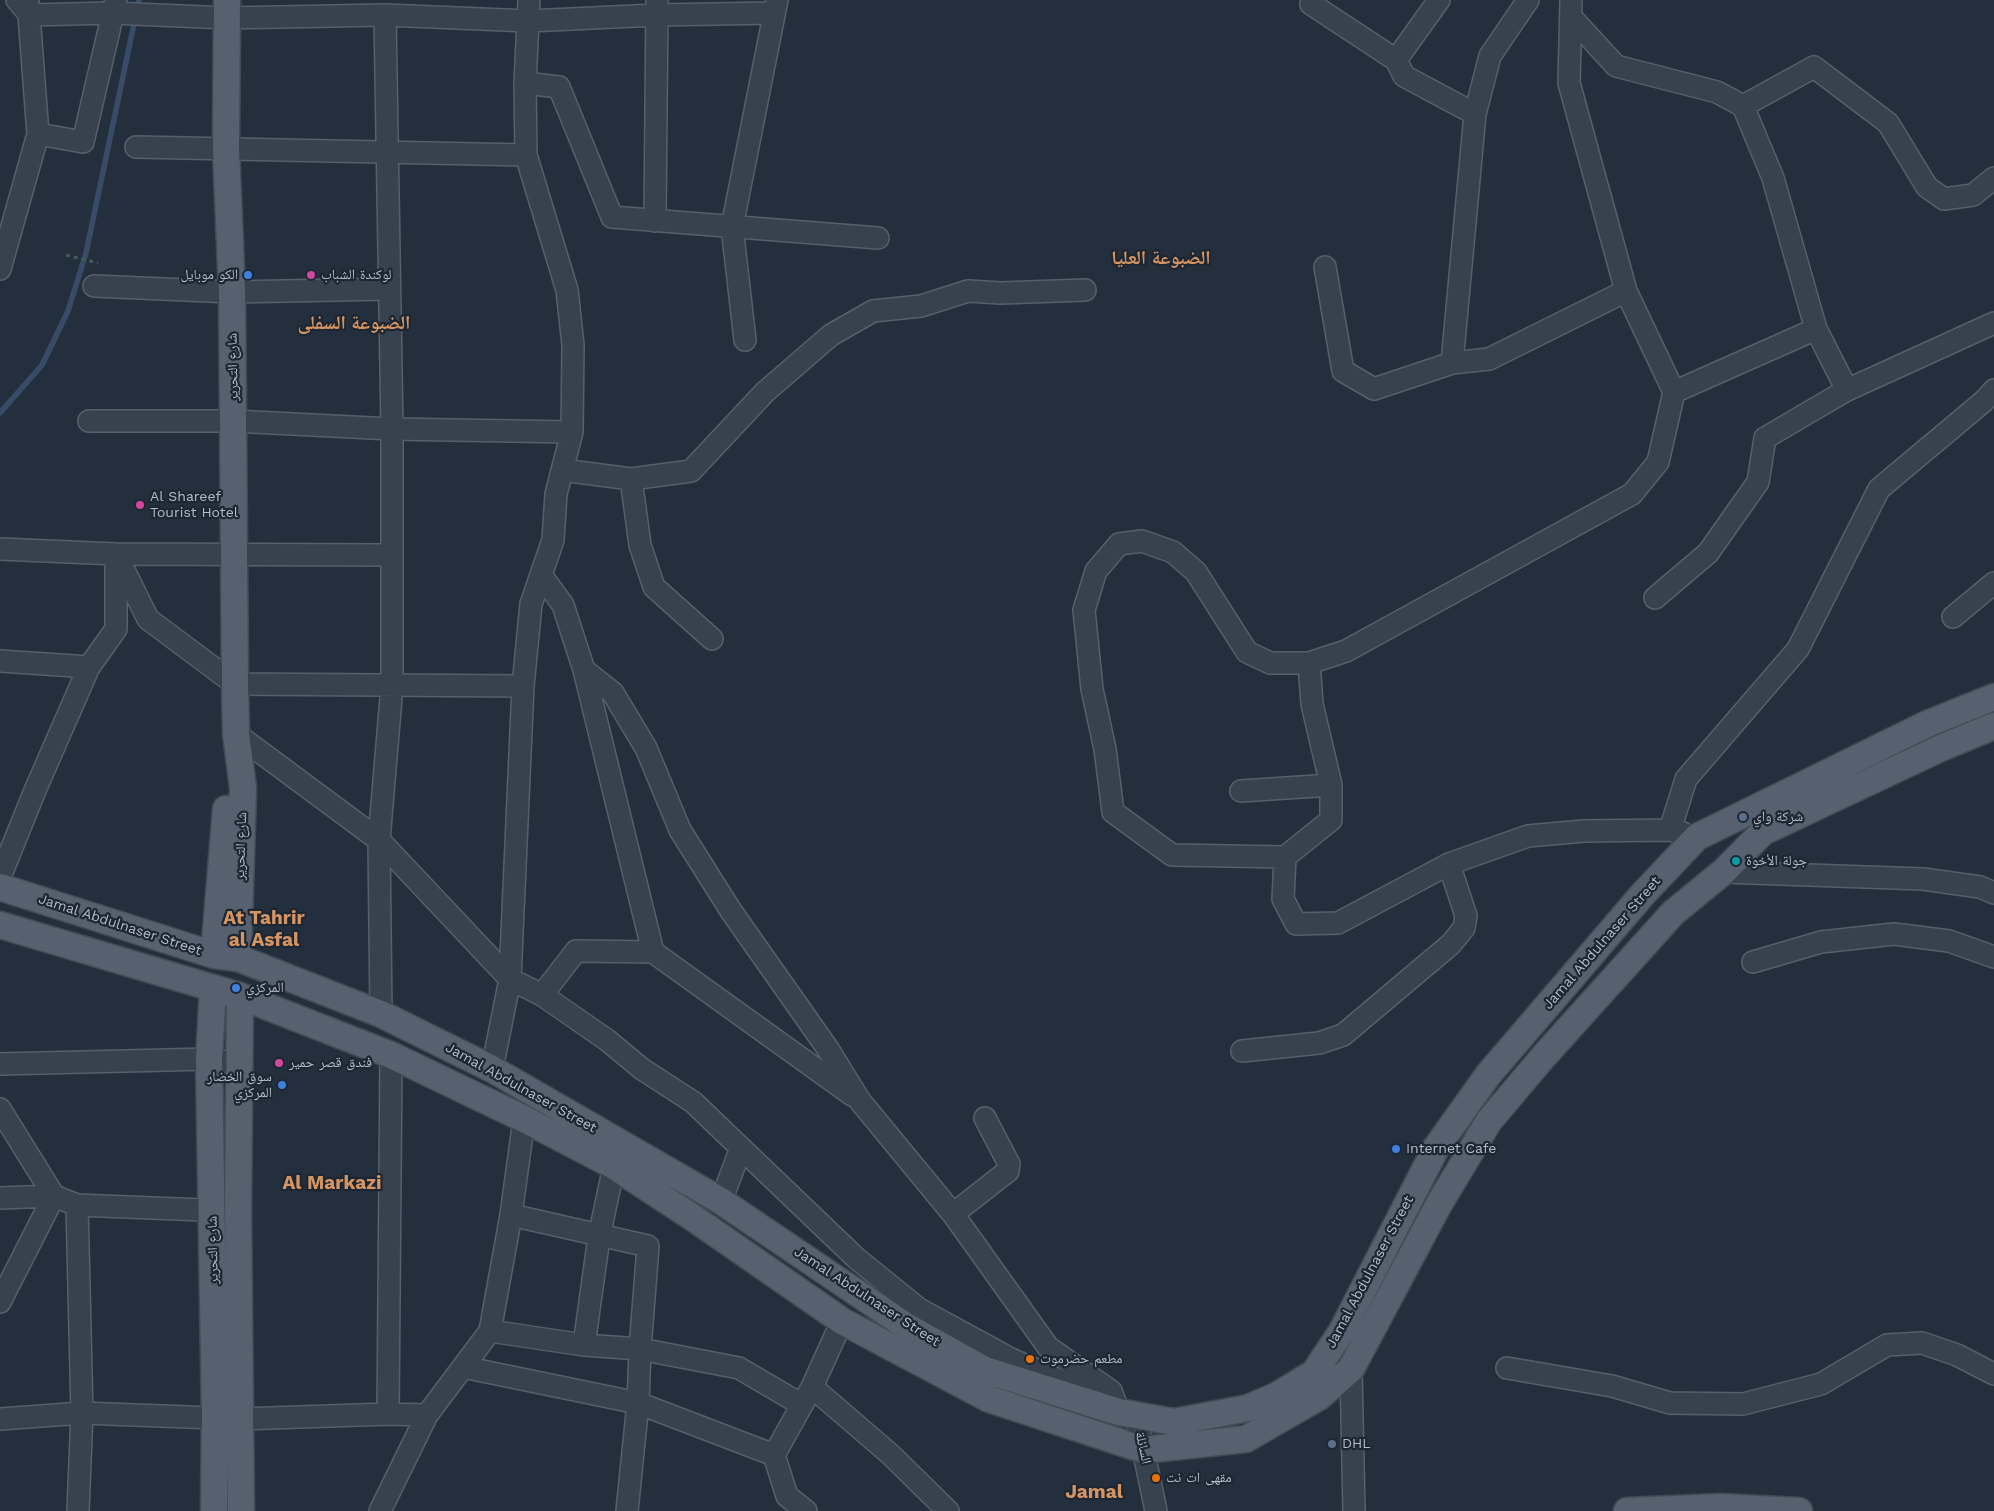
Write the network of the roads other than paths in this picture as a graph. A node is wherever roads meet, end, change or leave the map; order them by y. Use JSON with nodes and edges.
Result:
{"nodes":[{"id":1,"x":1439,"y":0,"type":"edge"},
{"id":2,"x":1528,"y":0,"type":"edge"},
{"id":3,"x":1311,"y":4,"type":"dead end"},
{"id":4,"x":25,"y":5,"type":"edge"},
{"id":5,"x":775,"y":6,"type":"edge"},
{"id":6,"x":657,"y":7,"type":"edge"},
{"id":7,"x":295,"y":8,"type":"edge"},
{"id":8,"x":117,"y":9,"type":"edge"},
{"id":9,"x":227,"y":9,"type":"edge"},
{"id":10,"x":1572,"y":9,"type":"edge"},
{"id":11,"x":529,"y":10,"type":"edge"},
{"id":12,"x":385,"y":15,"type":"junction"},
{"id":13,"x":1396,"y":60,"type":"junction"},
{"id":14,"x":525,"y":83,"type":"junction"},
{"id":15,"x":1743,"y":106,"type":"junction"},
{"id":16,"x":1475,"y":114,"type":"junction"},
{"id":17,"x":38,"y":134,"type":"junction"},
{"id":18,"x":136,"y":147,"type":"dead end"},
{"id":19,"x":226,"y":149,"type":"junction"},
{"id":20,"x":386,"y":152,"type":"junction"},
{"id":21,"x":526,"y":155,"type":"junction"},
{"id":22,"x":1994,"y":178,"type":"edge"},
{"id":23,"x":655,"y":221,"type":"junction"},
{"id":24,"x":732,"y":227,"type":"junction"},
{"id":25,"x":878,"y":238,"type":"dead end"},
{"id":26,"x":1325,"y":267,"type":"dead end"},
{"id":27,"x":0,"y":269,"type":"edge"},
{"id":28,"x":94,"y":286,"type":"dead end"},
{"id":29,"x":389,"y":289,"type":"junction"},
{"id":30,"x":1085,"y":290,"type":"dead end"},
{"id":31,"x":1626,"y":290,"type":"junction"},
{"id":32,"x":232,"y":292,"type":"junction"},
{"id":33,"x":1994,"y":323,"type":"edge"},
{"id":34,"x":1816,"y":329,"type":"junction"},
{"id":35,"x":745,"y":340,"type":"dead end"},
{"id":36,"x":1452,"y":363,"type":"junction"},
{"id":37,"x":1847,"y":390,"type":"junction"},
{"id":38,"x":1994,"y":390,"type":"edge"},
{"id":39,"x":1674,"y":392,"type":"junction"},
{"id":40,"x":233,"y":420,"type":"junction"},
{"id":41,"x":89,"y":421,"type":"dead end"},
{"id":42,"x":392,"y":428,"type":"junction"},
{"id":43,"x":572,"y":432,"type":"junction"},
{"id":44,"x":562,"y":470,"type":"junction"},
{"id":45,"x":631,"y":479,"type":"junction"},
{"id":46,"x":0,"y":549,"type":"edge"},
{"id":47,"x":234,"y":553,"type":"junction"},
{"id":48,"x":116,"y":554,"type":"junction"},
{"id":49,"x":392,"y":555,"type":"junction"},
{"id":50,"x":541,"y":575,"type":"junction"},
{"id":51,"x":1994,"y":584,"type":"edge"},
{"id":52,"x":1655,"y":598,"type":"dead end"},
{"id":53,"x":1953,"y":617,"type":"dead end"},
{"id":54,"x":712,"y":639,"type":"dead end"},
{"id":55,"x":0,"y":661,"type":"edge"},
{"id":56,"x":1309,"y":663,"type":"junction"},
{"id":57,"x":89,"y":667,"type":"junction"},
{"id":58,"x":584,"y":670,"type":"junction"},
{"id":59,"x":235,"y":684,"type":"junction"},
{"id":60,"x":392,"y":686,"type":"junction"},
{"id":61,"x":523,"y":686,"type":"junction"},
{"id":62,"x":1994,"y":697,"type":"edge"},
{"id":63,"x":1994,"y":726,"type":"edge"},
{"id":64,"x":236,"y":734,"type":"junction"},
{"id":65,"x":1331,"y":785,"type":"junction"},
{"id":66,"x":1241,"y":791,"type":"dead end"},
{"id":67,"x":1670,"y":830,"type":"junction"},
{"id":68,"x":1697,"y":837,"type":"junction"},
{"id":69,"x":379,"y":840,"type":"junction"},
{"id":70,"x":1285,"y":857,"type":"junction"},
{"id":71,"x":1449,"y":864,"type":"junction"},
{"id":72,"x":1723,"y":872,"type":"junction"},
{"id":73,"x":0,"y":877,"type":"edge"},
{"id":74,"x":0,"y":887,"type":"edge"},
{"id":75,"x":1994,"y":893,"type":"edge"},
{"id":76,"x":0,"y":924,"type":"edge"},
{"id":77,"x":653,"y":952,"type":"junction"},
{"id":78,"x":226,"y":957,"type":"junction"},
{"id":79,"x":1994,"y":957,"type":"edge"},
{"id":80,"x":1753,"y":962,"type":"dead end"},
{"id":81,"x":510,"y":979,"type":"junction"},
{"id":82,"x":213,"y":989,"type":"junction"},
{"id":83,"x":542,"y":995,"type":"junction"},
{"id":84,"x":240,"y":996,"type":"junction"},
{"id":85,"x":381,"y":1014,"type":"junction"},
{"id":86,"x":1242,"y":1051,"type":"dead end"},
{"id":87,"x":391,"y":1055,"type":"junction"},
{"id":88,"x":210,"y":1059,"type":"junction"},
{"id":89,"x":0,"y":1064,"type":"edge"},
{"id":90,"x":239,"y":1064,"type":"junction"},
{"id":91,"x":492,"y":1069,"type":"junction"},
{"id":92,"x":860,"y":1101,"type":"junction"},
{"id":93,"x":0,"y":1109,"type":"edge"},
{"id":94,"x":524,"y":1118,"type":"junction"},
{"id":95,"x":984,"y":1118,"type":"dead end"},
{"id":96,"x":741,"y":1148,"type":"junction"},
{"id":97,"x":614,"y":1166,"type":"junction"},
{"id":98,"x":54,"y":1196,"type":"junction"},
{"id":99,"x":0,"y":1198,"type":"edge"},
{"id":100,"x":722,"y":1201,"type":"junction"},
{"id":101,"x":77,"y":1205,"type":"junction"},
{"id":102,"x":212,"y":1211,"type":"junction"},
{"id":103,"x":238,"y":1211,"type":"junction"},
{"id":104,"x":953,"y":1214,"type":"junction"},
{"id":105,"x":511,"y":1216,"type":"junction"},
{"id":106,"x":599,"y":1237,"type":"junction"},
{"id":107,"x":0,"y":1302,"type":"edge"},
{"id":108,"x":842,"y":1321,"type":"junction"},
{"id":109,"x":490,"y":1331,"type":"junction"},
{"id":110,"x":584,"y":1346,"type":"junction"},
{"id":111,"x":640,"y":1349,"type":"junction"},
{"id":112,"x":463,"y":1367,"type":"junction"},
{"id":113,"x":1508,"y":1368,"type":"dead end"},
{"id":114,"x":1351,"y":1369,"type":"junction"},
{"id":115,"x":1994,"y":1374,"type":"edge"},
{"id":116,"x":807,"y":1396,"type":"junction"},
{"id":117,"x":638,"y":1403,"type":"junction"},
{"id":118,"x":1123,"y":1410,"type":"junction"},
{"id":119,"x":82,"y":1413,"type":"junction"},
{"id":120,"x":388,"y":1414,"type":"junction"},
{"id":121,"x":427,"y":1415,"type":"junction"},
{"id":122,"x":215,"y":1418,"type":"junction"},
{"id":123,"x":0,"y":1419,"type":"edge"},
{"id":124,"x":241,"y":1419,"type":"junction"},
{"id":125,"x":1144,"y":1450,"type":"junction"},
{"id":126,"x":774,"y":1455,"type":"junction"},
{"id":127,"x":1720,"y":1509,"type":"edge"},
{"id":128,"x":78,"y":1511,"type":"edge"},
{"id":129,"x":214,"y":1511,"type":"edge"},
{"id":130,"x":241,"y":1511,"type":"edge"},
{"id":131,"x":380,"y":1511,"type":"edge"},
{"id":132,"x":627,"y":1511,"type":"edge"},
{"id":133,"x":806,"y":1511,"type":"edge"},
{"id":134,"x":948,"y":1511,"type":"edge"},
{"id":135,"x":1156,"y":1511,"type":"edge"},
{"id":136,"x":1354,"y":1511,"type":"edge"},
{"id":137,"x":1627,"y":1511,"type":"edge"},
{"id":138,"x":1799,"y":1511,"type":"edge"}],
"edges":[{"from":1,"to":13,"type":"street"},
{"from":2,"to":16,"type":"street"},
{"from":3,"to":13,"type":"street"},
{"from":4,"to":8,"type":"street"},
{"from":4,"to":17,"type":"street"},
{"from":5,"to":6,"type":"street"},
{"from":5,"to":24,"type":"street"},
{"from":6,"to":11,"type":"street"},
{"from":6,"to":23,"type":"street"},
{"from":7,"to":9,"type":"street"},
{"from":7,"to":12,"type":"street"},
{"from":8,"to":9,"type":"street"},
{"from":8,"to":17,"type":"street"},
{"from":9,"to":19,"type":"main road","name":"شارع التحرير"},
{"from":10,"to":15,"type":"street"},
{"from":10,"to":31,"type":"street"},
{"from":11,"to":12,"type":"street"},
{"from":11,"to":14,"type":"street"},
{"from":12,"to":20,"type":"street"},
{"from":13,"to":16,"type":"street"},
{"from":14,"to":21,"type":"street"},
{"from":14,"to":23,"type":"street"},
{"from":15,"to":22,"type":"street"},
{"from":15,"to":34,"type":"street"},
{"from":16,"to":36,"type":"street"},
{"from":17,"to":27,"type":"street"},
{"from":18,"to":19,"type":"street"},
{"from":19,"to":20,"type":"street"},
{"from":19,"to":32,"type":"main road","name":"شارع التحرير"},
{"from":20,"to":21,"type":"street"},
{"from":20,"to":29,"type":"street"},
{"from":21,"to":43,"type":"street"},
{"from":23,"to":24,"type":"street"},
{"from":24,"to":25,"type":"street"},
{"from":24,"to":35,"type":"street"},
{"from":26,"to":36,"type":"street"},
{"from":28,"to":32,"type":"street"},
{"from":29,"to":32,"type":"street"},
{"from":29,"to":42,"type":"street"},
{"from":30,"to":45,"type":"street"},
{"from":31,"to":36,"type":"street"},
{"from":31,"to":39,"type":"street"},
{"from":32,"to":40,"type":"main road","name":"شارع التحرير"},
{"from":33,"to":37,"type":"street"},
{"from":34,"to":37,"type":"street"},
{"from":34,"to":39,"type":"street"},
{"from":37,"to":52,"type":"street"},
{"from":38,"to":67,"type":"street"},
{"from":39,"to":56,"type":"street"},
{"from":40,"to":41,"type":"street"},
{"from":40,"to":42,"type":"street"},
{"from":40,"to":47,"type":"main road","name":"شارع التحرير"},
{"from":42,"to":43,"type":"street"},
{"from":42,"to":49,"type":"street"},
{"from":43,"to":44,"type":"street"},
{"from":44,"to":45,"type":"street"},
{"from":44,"to":50,"type":"street"},
{"from":45,"to":54,"type":"street"},
{"from":46,"to":48,"type":"street"},
{"from":47,"to":48,"type":"street"},
{"from":47,"to":49,"type":"street"},
{"from":47,"to":59,"type":"main road","name":"شارع التحرير"},
{"from":48,"to":57,"type":"street"},
{"from":48,"to":59,"type":"street"},
{"from":49,"to":60,"type":"street"},
{"from":50,"to":58,"type":"street"},
{"from":50,"to":61,"type":"street"},
{"from":51,"to":53,"type":"street"},
{"from":55,"to":57,"type":"street"},
{"from":56,"to":65,"type":"street"},
{"from":56,"to":70,"type":"street"},
{"from":57,"to":73,"type":"street"},
{"from":58,"to":77,"type":"street"},
{"from":58,"to":92,"type":"street"},
{"from":59,"to":60,"type":"street"},
{"from":59,"to":64,"type":"main road","name":"شارع التحرير"},
{"from":60,"to":61,"type":"street"},
{"from":60,"to":69,"type":"street"},
{"from":61,"to":81,"type":"street"},
{"from":62,"to":68,"type":"main road","name":"Jamal Abdulnaser Street"},
{"from":63,"to":72,"type":"main road","name":"Jamal Abdulnaser Street"},
{"from":64,"to":69,"type":"street"},
{"from":64,"to":78,"type":"main road","name":"شارع التحرير"},
{"from":65,"to":66,"type":"street"},
{"from":65,"to":70,"type":"street"},
{"from":67,"to":68,"type":"street"},
{"from":67,"to":71,"type":"street"},
{"from":68,"to":72,"type":"main road"},
{"from":68,"to":118,"type":"main road","name":"Jamal Abdulnaser Street"},
{"from":69,"to":81,"type":"street"},
{"from":69,"to":85,"type":"street"},
{"from":70,"to":71,"type":"street"},
{"from":71,"to":86,"type":"street"},
{"from":72,"to":75,"type":"street"},
{"from":72,"to":114,"type":"main road","name":"Jamal Abdulnaser Street"},
{"from":74,"to":78,"type":"main road","name":"Jamal Abdulnaser Street"},
{"from":76,"to":82,"type":"main road","name":"Jamal Abdulnaser Street"},
{"from":77,"to":83,"type":"street"},
{"from":77,"to":92,"type":"street"},
{"from":78,"to":85,"type":"main road","name":"Jamal Abdulnaser Street"},
{"from":79,"to":80,"type":"street"},
{"from":81,"to":83,"type":"street"},
{"from":81,"to":91,"type":"street"},
{"from":82,"to":84,"type":"main road","name":"Jamal Abdulnaser Street"},
{"from":82,"to":88,"type":"main road","name":"شارع التحرير"},
{"from":83,"to":96,"type":"street"},
{"from":84,"to":87,"type":"main road","name":"Jamal Abdulnaser Street"},
{"from":84,"to":90,"type":"main road","name":"شارع التحرير"},
{"from":85,"to":91,"type":"main road","name":"Jamal Abdulnaser Street"},
{"from":87,"to":94,"type":"main road","name":"Jamal Abdulnaser Street"},
{"from":87,"to":120,"type":"street"},
{"from":88,"to":89,"type":"street"},
{"from":88,"to":90,"type":"street"},
{"from":88,"to":102,"type":"main road","name":"شارع التحرير"},
{"from":90,"to":103,"type":"main road","name":"شارع التحرير"},
{"from":91,"to":100,"type":"main road","name":"Jamal Abdulnaser Street"},
{"from":92,"to":104,"type":"street"},
{"from":93,"to":98,"type":"street"},
{"from":94,"to":97,"type":"main road","name":"Jamal Abdulnaser Street"},
{"from":94,"to":105,"type":"street"},
{"from":95,"to":104,"type":"street"},
{"from":96,"to":100,"type":"street"},
{"from":96,"to":118,"type":"street"},
{"from":97,"to":106,"type":"street"},
{"from":97,"to":108,"type":"main road","name":"Jamal Abdulnaser Street"},
{"from":98,"to":99,"type":"street"},
{"from":98,"to":101,"type":"street"},
{"from":98,"to":107,"type":"street"},
{"from":100,"to":118,"type":"main road","name":"Jamal Abdulnaser Street"},
{"from":101,"to":102,"type":"street"},
{"from":101,"to":119,"type":"street"},
{"from":102,"to":103,"type":"street"},
{"from":102,"to":122,"type":"main road","name":"شارع التحرير"},
{"from":103,"to":124,"type":"main road","name":"شارع التحرير"},
{"from":104,"to":118,"type":"street"},
{"from":105,"to":106,"type":"street"},
{"from":105,"to":109,"type":"street"},
{"from":106,"to":110,"type":"street"},
{"from":106,"to":111,"type":"street"},
{"from":108,"to":116,"type":"street"},
{"from":108,"to":125,"type":"main road","name":"Jamal Abdulnaser Street"},
{"from":109,"to":110,"type":"street"},
{"from":109,"to":112,"type":"street"},
{"from":110,"to":111,"type":"street"},
{"from":111,"to":116,"type":"street"},
{"from":111,"to":117,"type":"street"},
{"from":112,"to":117,"type":"street"},
{"from":112,"to":121,"type":"street"},
{"from":113,"to":115,"type":"street"},
{"from":114,"to":125,"type":"main road","name":"Jamal Abdulnaser Street"},
{"from":114,"to":136,"type":"street"},
{"from":116,"to":126,"type":"street"},
{"from":116,"to":134,"type":"street"},
{"from":117,"to":126,"type":"street"},
{"from":117,"to":132,"type":"street"},
{"from":118,"to":125,"type":"street","name":"السائلة"},
{"from":119,"to":122,"type":"street"},
{"from":119,"to":123,"type":"street"},
{"from":119,"to":128,"type":"street"},
{"from":120,"to":121,"type":"street"},
{"from":120,"to":124,"type":"street"},
{"from":121,"to":131,"type":"street"},
{"from":122,"to":124,"type":"street"},
{"from":122,"to":129,"type":"main road","name":"شارع التحرير"},
{"from":124,"to":130,"type":"main road","name":"شارع التحرير"},
{"from":125,"to":135,"type":"street","name":"السائلة"},
{"from":126,"to":133,"type":"street"},
{"from":127,"to":137,"type":"main road"},
{"from":127,"to":138,"type":"main road"}]}
